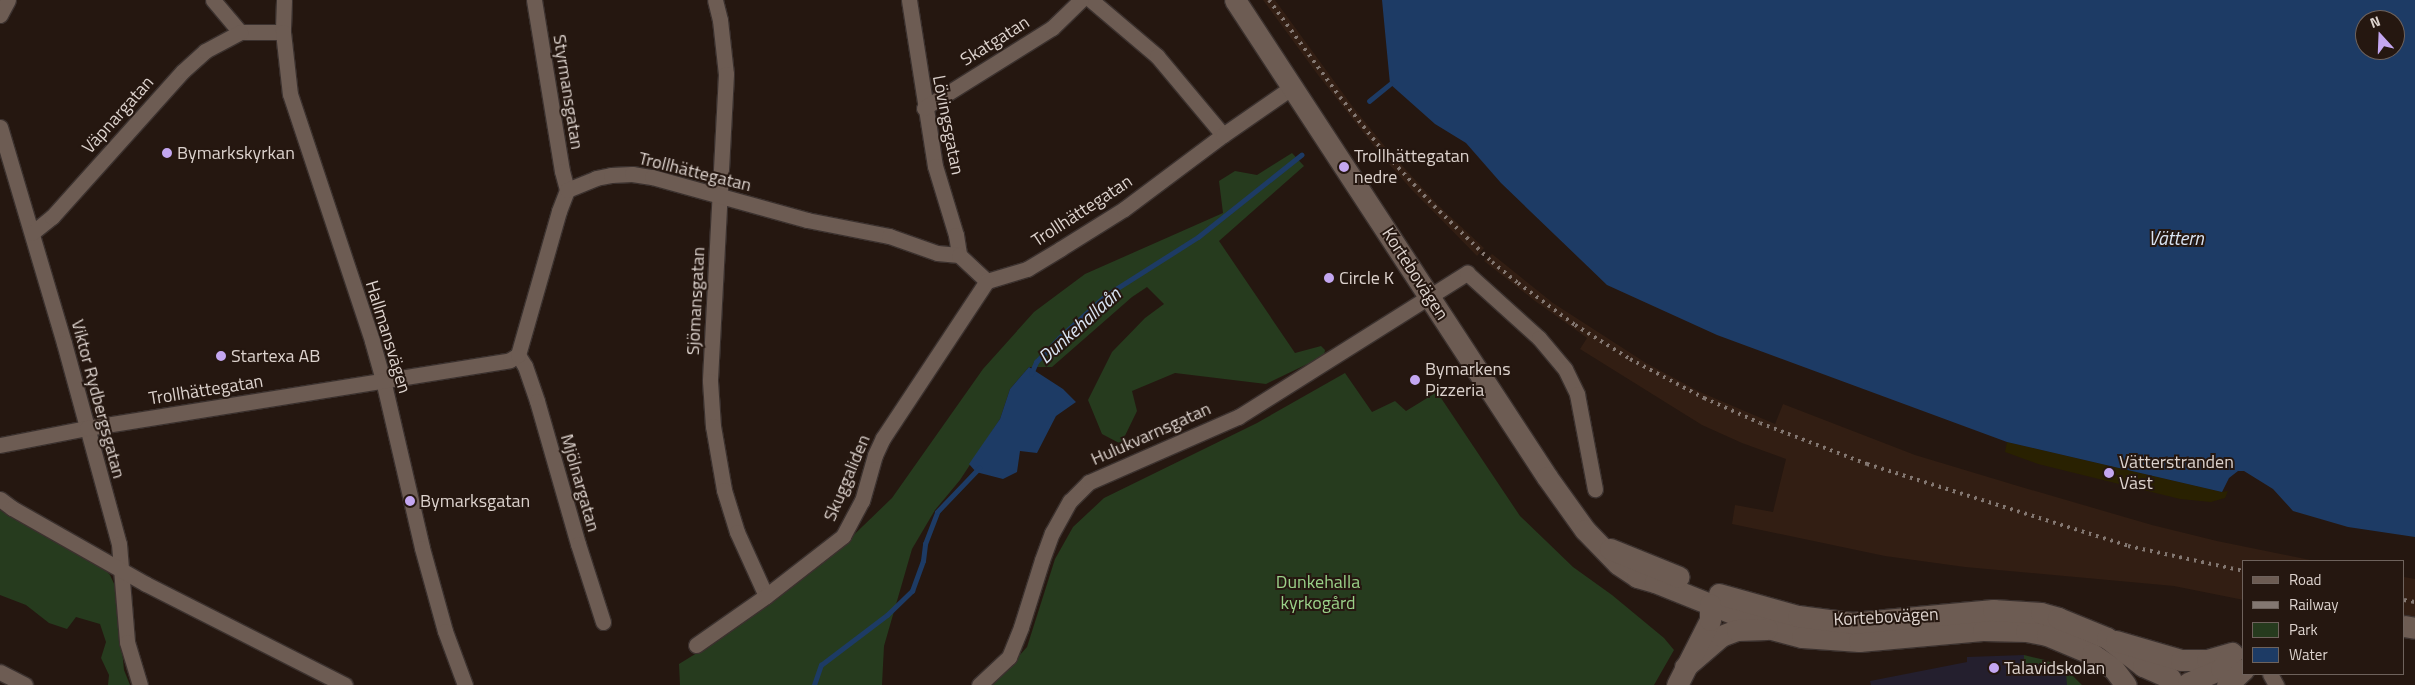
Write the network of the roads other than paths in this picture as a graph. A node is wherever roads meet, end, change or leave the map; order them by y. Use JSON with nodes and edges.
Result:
{"nodes":[{"id":1,"x":8,"y":0,"type":"edge"},
{"id":2,"x":213,"y":0,"type":"edge"},
{"id":3,"x":284,"y":0,"type":"edge"},
{"id":4,"x":534,"y":0,"type":"edge"},
{"id":5,"x":716,"y":0,"type":"edge"},
{"id":6,"x":909,"y":0,"type":"edge"},
{"id":7,"x":1080,"y":0,"type":"edge"},
{"id":8,"x":1091,"y":0,"type":"edge"},
{"id":9,"x":1235,"y":0,"type":"edge"},
{"id":10,"x":0,"y":15,"type":"edge"},
{"id":11,"x":240,"y":32,"type":"junction"},
{"id":12,"x":283,"y":32,"type":"junction"},
{"id":13,"x":1291,"y":88,"type":"junction"},
{"id":14,"x":924,"y":108,"type":"junction"},
{"id":15,"x":0,"y":127,"type":"edge"},
{"id":16,"x":1223,"y":135,"type":"junction"},
{"id":17,"x":567,"y":190,"type":"junction"},
{"id":18,"x":720,"y":197,"type":"junction"},
{"id":19,"x":32,"y":233,"type":"junction"},
{"id":20,"x":959,"y":256,"type":"junction"},
{"id":21,"x":987,"y":281,"type":"junction"},
{"id":22,"x":1430,"y":297,"type":"junction"},
{"id":23,"x":518,"y":355,"type":"junction"},
{"id":24,"x":383,"y":380,"type":"junction"},
{"id":25,"x":87,"y":428,"type":"junction"},
{"id":26,"x":0,"y":445,"type":"edge"},
{"id":27,"x":1595,"y":489,"type":"dead end"},
{"id":28,"x":0,"y":499,"type":"edge"},
{"id":29,"x":1599,"y":544,"type":"junction"},
{"id":30,"x":121,"y":570,"type":"junction"},
{"id":31,"x":766,"y":596,"type":"junction"},
{"id":32,"x":1711,"y":605,"type":"junction"},
{"id":33,"x":603,"y":622,"type":"dead end"},
{"id":34,"x":1772,"y":629,"type":"junction"},
{"id":35,"x":2106,"y":638,"type":"junction"},
{"id":36,"x":696,"y":645,"type":"dead end"},
{"id":37,"x":2240,"y":656,"type":"edge"},
{"id":38,"x":0,"y":672,"type":"edge"},
{"id":39,"x":1681,"y":676,"type":"edge"},
{"id":40,"x":2183,"y":682,"type":"edge"},
{"id":41,"x":25,"y":685,"type":"edge"},
{"id":42,"x":140,"y":685,"type":"edge"},
{"id":43,"x":344,"y":685,"type":"edge"},
{"id":44,"x":465,"y":685,"type":"edge"},
{"id":45,"x":979,"y":685,"type":"edge"},
{"id":46,"x":2126,"y":685,"type":"edge"},
{"id":47,"x":2147,"y":685,"type":"edge"},
{"id":48,"x":2227,"y":685,"type":"edge"}],
"edges":[{"from":1,"to":10,"type":"street"},
{"from":2,"to":11,"type":"street"},
{"from":3,"to":12,"type":"street","name":"Hallmansvägen"},
{"from":4,"to":17,"type":"street","name":"Styrmansgatan"},
{"from":5,"to":18,"type":"street","name":"Sjömansgatan"},
{"from":6,"to":14,"type":"street","name":"Lövingsgatan"},
{"from":7,"to":14,"type":"street","name":"Skatgatan"},
{"from":8,"to":16,"type":"street"},
{"from":9,"to":13,"type":"street","name":"Kortebovägen"},
{"from":11,"to":12,"type":"street"},
{"from":11,"to":19,"type":"street","name":"Väpnargatan"},
{"from":12,"to":24,"type":"street","name":"Hallmansvägen"},
{"from":13,"to":16,"type":"street","name":"Trollhättegatan"},
{"from":13,"to":22,"type":"street","name":"Kortebovägen"},
{"from":14,"to":20,"type":"street","name":"Lövingsgatan"},
{"from":15,"to":19,"type":"street","name":"Viktor Rydbergsgatan"},
{"from":16,"to":21,"type":"street","name":"Trollhättegatan"},
{"from":17,"to":18,"type":"street","name":"Trollhättegatan"},
{"from":17,"to":23,"type":"street"},
{"from":18,"to":20,"type":"street","name":"Trollhättegatan"},
{"from":18,"to":31,"type":"street","name":"Sjömansgatan"},
{"from":19,"to":25,"type":"street","name":"Viktor Rydbergsgatan"},
{"from":20,"to":21,"type":"street"},
{"from":21,"to":31,"type":"street","name":"Skuggaliden"},
{"from":22,"to":27,"type":"street","name":"Hulukvarnsgatan"},
{"from":22,"to":29,"type":"street","name":"Kortebovägen"},
{"from":22,"to":45,"type":"street","name":"Hulukvarnsgatan"},
{"from":23,"to":24,"type":"street","name":"Trollhättegatan"},
{"from":23,"to":33,"type":"street","name":"Mjölnargatan"},
{"from":24,"to":25,"type":"street","name":"Trollhättegatan"},
{"from":24,"to":44,"type":"street","name":"Hallmansvägen"},
{"from":25,"to":26,"type":"street","name":"Trollhättegatan"},
{"from":25,"to":30,"type":"street","name":"Viktor Rydbergsgatan"},
{"from":28,"to":30,"type":"street"},
{"from":29,"to":32,"type":"street","name":"Kortebovägen"},
{"from":29,"to":32,"type":"street","name":"Kortebovägen"},
{"from":30,"to":42,"type":"street","name":"Viktor Rydbergsgatan"},
{"from":30,"to":43,"type":"street"},
{"from":31,"to":36,"type":"street","name":"Skuggaliden"},
{"from":32,"to":34,"type":"street","name":"Kortebovägen"},
{"from":32,"to":35,"type":"street","name":"Kortebovägen"},
{"from":32,"to":39,"type":"street"},
{"from":34,"to":39,"type":"street"},
{"from":34,"to":46,"type":"street","name":"Kortebovägen"},
{"from":35,"to":37,"type":"street"},
{"from":35,"to":40,"type":"street","name":"Kortebovägen"},
{"from":37,"to":40,"type":"street"},
{"from":37,"to":48,"type":"street"},
{"from":38,"to":41,"type":"street"},
{"from":40,"to":47,"type":"street"}]}
